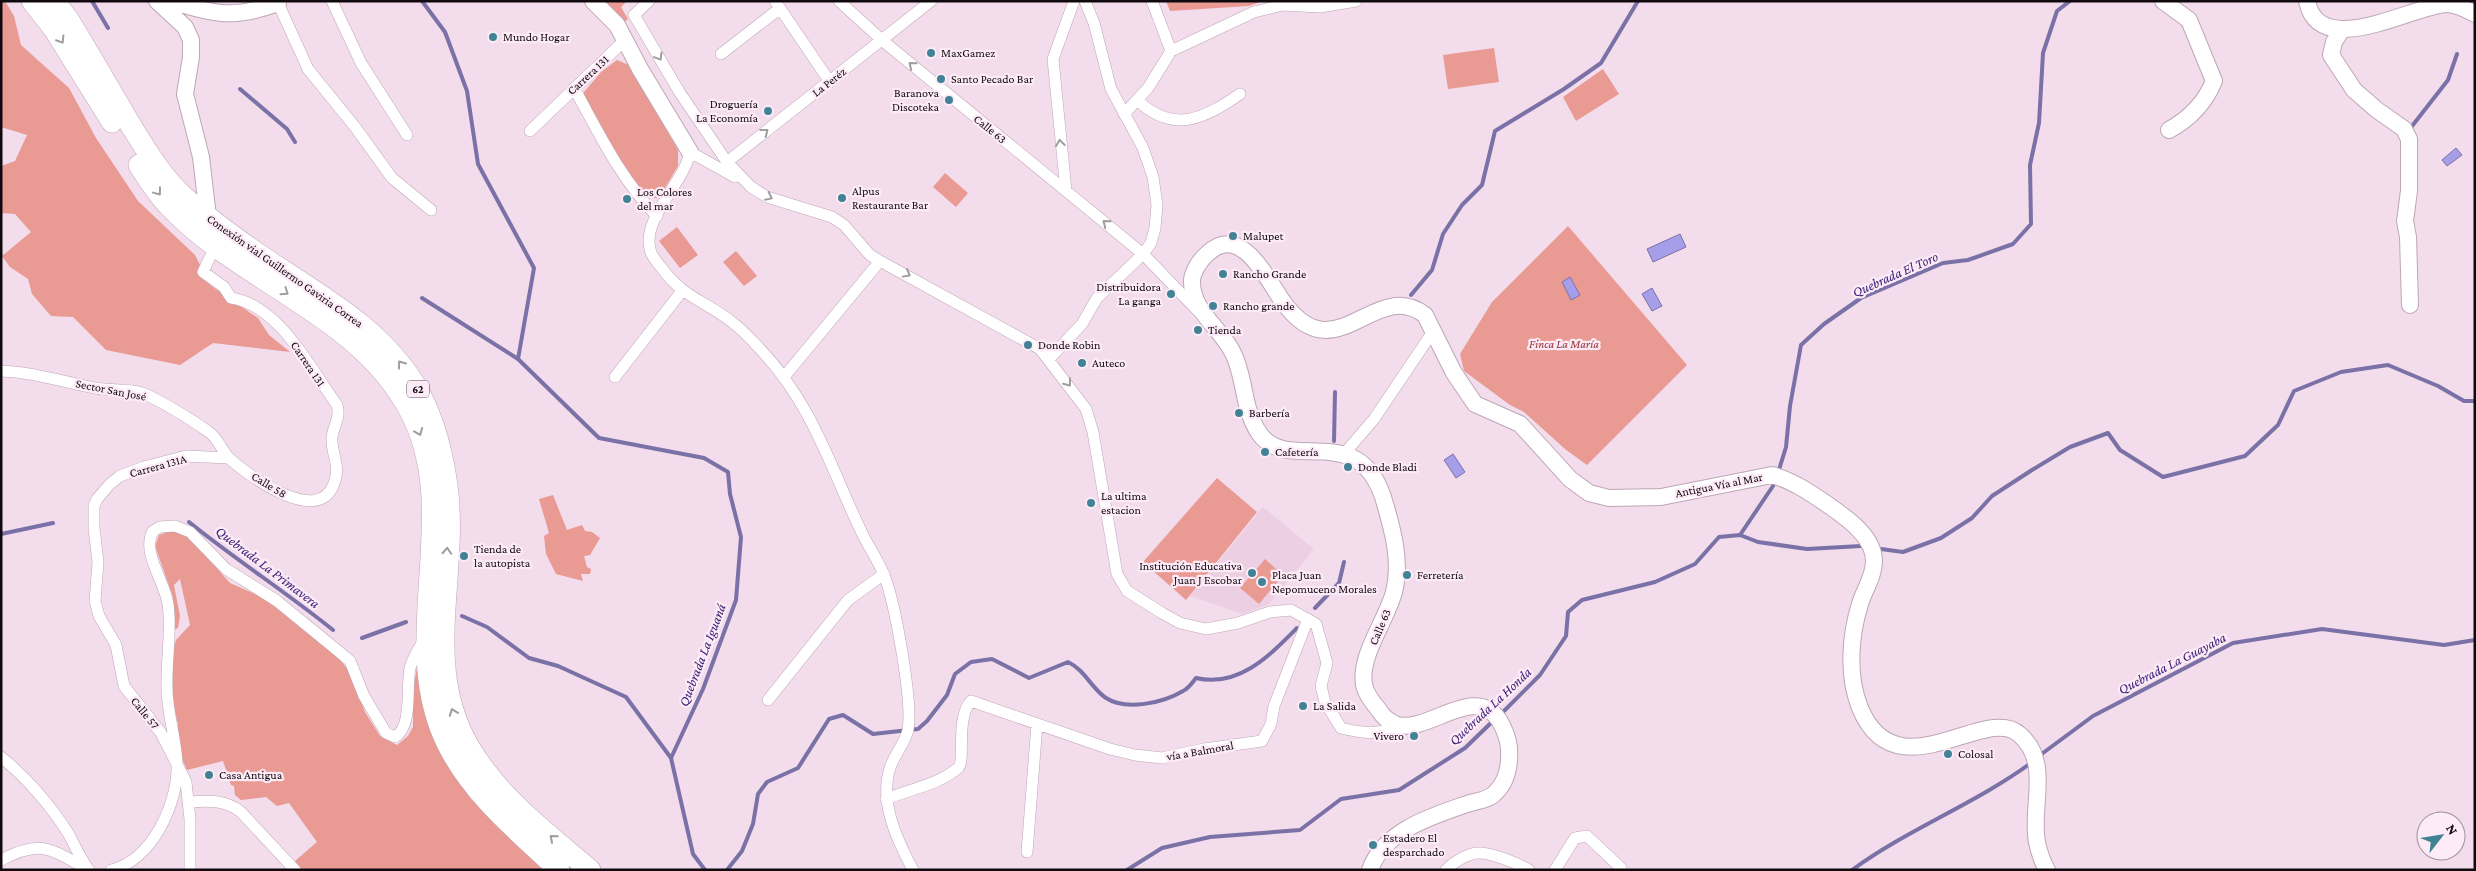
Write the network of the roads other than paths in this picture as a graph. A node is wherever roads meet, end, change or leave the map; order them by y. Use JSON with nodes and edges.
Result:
{"nodes":[{"id":1,"x":32,"y":1,"type":"edge"},
{"id":2,"x":54,"y":1,"type":"edge"},
{"id":3,"x":157,"y":1,"type":"edge"},
{"id":4,"x":171,"y":1,"type":"edge"},
{"id":5,"x":332,"y":1,"type":"edge"},
{"id":6,"x":593,"y":1,"type":"edge"},
{"id":7,"x":649,"y":1,"type":"edge"},
{"id":8,"x":839,"y":1,"type":"edge"},
{"id":9,"x":931,"y":1,"type":"edge"},
{"id":10,"x":1074,"y":1,"type":"edge"},
{"id":11,"x":1085,"y":1,"type":"edge"},
{"id":12,"x":1152,"y":1,"type":"edge"},
{"id":13,"x":1356,"y":1,"type":"edge"},
{"id":14,"x":2163,"y":1,"type":"edge"},
{"id":15,"x":2307,"y":1,"type":"edge"},
{"id":16,"x":278,"y":2,"type":"edge"},
{"id":17,"x":777,"y":5,"type":"edge"},
{"id":18,"x":2475,"y":14,"type":"edge"},
{"id":19,"x":2342,"y":29,"type":"junction"},
{"id":20,"x":626,"y":40,"type":"junction"},
{"id":21,"x":883,"y":41,"type":"junction"},
{"id":22,"x":1171,"y":51,"type":"junction"},
{"id":23,"x":721,"y":54,"type":"dead end"},
{"id":24,"x":830,"y":82,"type":"junction"},
{"id":25,"x":574,"y":88,"type":"junction"},
{"id":26,"x":680,"y":93,"type":"junction"},
{"id":27,"x":1240,"y":94,"type":"dead end"},
{"id":28,"x":1137,"y":100,"type":"junction"},
{"id":29,"x":661,"y":104,"type":"junction"},
{"id":30,"x":1124,"y":114,"type":"junction"},
{"id":31,"x":2169,"y":130,"type":"dead end"},
{"id":32,"x":530,"y":131,"type":"dead end"},
{"id":33,"x":408,"y":135,"type":"dead end"},
{"id":34,"x":690,"y":152,"type":"junction"},
{"id":35,"x":727,"y":162,"type":"junction"},
{"id":36,"x":751,"y":187,"type":"junction"},
{"id":37,"x":1066,"y":191,"type":"junction"},
{"id":38,"x":431,"y":210,"type":"dead end"},
{"id":39,"x":657,"y":216,"type":"junction"},
{"id":40,"x":208,"y":217,"type":"junction"},
{"id":41,"x":1143,"y":254,"type":"junction"},
{"id":42,"x":210,"y":258,"type":"dead end"},
{"id":43,"x":880,"y":261,"type":"junction"},
{"id":44,"x":682,"y":291,"type":"junction"},
{"id":45,"x":2410,"y":305,"type":"dead end"},
{"id":46,"x":1203,"y":315,"type":"junction"},
{"id":47,"x":1434,"y":330,"type":"junction"},
{"id":48,"x":1049,"y":359,"type":"junction"},
{"id":49,"x":1,"y":371,"type":"edge"},
{"id":50,"x":615,"y":377,"type":"dead end"},
{"id":51,"x":784,"y":377,"type":"junction"},
{"id":52,"x":1344,"y":454,"type":"junction"},
{"id":53,"x":228,"y":458,"type":"junction"},
{"id":54,"x":313,"y":502,"type":"joint"},
{"id":55,"x":94,"y":528,"type":"joint"},
{"id":56,"x":884,"y":574,"type":"junction"},
{"id":57,"x":1308,"y":619,"type":"junction"},
{"id":58,"x":427,"y":635,"type":"junction"},
{"id":59,"x":768,"y":700,"type":"dead end"},
{"id":60,"x":1037,"y":724,"type":"junction"},
{"id":61,"x":1398,"y":725,"type":"junction"},
{"id":62,"x":1,"y":757,"type":"edge"},
{"id":63,"x":177,"y":764,"type":"junction"},
{"id":64,"x":886,"y":799,"type":"junction"},
{"id":65,"x":188,"y":802,"type":"junction"},
{"id":66,"x":1027,"y":852,"type":"dead end"},
{"id":67,"x":1,"y":860,"type":"edge"},
{"id":68,"x":1621,"y":868,"type":"dead end"},
{"id":69,"x":89,"y":870,"type":"edge"},
{"id":70,"x":111,"y":870,"type":"edge"},
{"id":71,"x":190,"y":870,"type":"edge"},
{"id":72,"x":295,"y":870,"type":"edge"},
{"id":73,"x":559,"y":870,"type":"edge"},
{"id":74,"x":590,"y":870,"type":"edge"},
{"id":75,"x":913,"y":870,"type":"edge"},
{"id":76,"x":1370,"y":870,"type":"edge"},
{"id":77,"x":1446,"y":870,"type":"edge"},
{"id":78,"x":1529,"y":870,"type":"edge"},
{"id":79,"x":1555,"y":870,"type":"edge"},
{"id":80,"x":2047,"y":870,"type":"edge"}],
"edges":[{"from":1,"to":58,"type":"highway","name":"Conexión vial Guillermo Gaviria Correa","number":"62","one_way":true},
{"from":2,"to":40,"type":"highway","name":"Conexión vial Guillermo Gaviria Correa","number":"62"},
{"from":3,"to":40,"type":"main road"},
{"from":4,"to":16,"type":"main road"},
{"from":5,"to":33,"type":"street"},
{"from":6,"to":20,"type":"main road"},
{"from":7,"to":26,"type":"street","one_way":true},
{"from":8,"to":21,"type":"street","name":"Calle 63"},
{"from":9,"to":21,"type":"street","name":"La Peréz"},
{"from":37,"to":10,"type":"street","one_way":true},
{"from":11,"to":30,"type":"street"},
{"from":12,"to":22,"type":"street"},
{"from":13,"to":22,"type":"street"},
{"from":14,"to":31,"type":"main road"},
{"from":15,"to":19,"type":"main road"},
{"from":16,"to":38,"type":"street"},
{"from":17,"to":23,"type":"street"},
{"from":17,"to":24,"type":"street"},
{"from":18,"to":19,"type":"main road"},
{"from":19,"to":45,"type":"main road"},
{"from":20,"to":25,"type":"street","name":"Carrera 131"},
{"from":20,"to":29,"type":"main road"},
{"from":21,"to":24,"type":"street","name":"La Peréz"},
{"from":37,"to":21,"type":"street","name":"Calle 63","one_way":true},
{"from":22,"to":28,"type":"street"},
{"from":35,"to":24,"type":"street","name":"La Peréz","one_way":true},
{"from":25,"to":32,"type":"street","name":"Carrera 131"},
{"from":25,"to":39,"type":"street"},
{"from":26,"to":29,"type":"street"},
{"from":26,"to":35,"type":"street"},
{"from":27,"to":28,"type":"street"},
{"from":28,"to":30,"type":"street"},
{"from":29,"to":34,"type":"main road"},
{"from":30,"to":41,"type":"street"},
{"from":34,"to":36,"type":"street"},
{"from":34,"to":39,"type":"street"},
{"from":35,"to":36,"type":"street"},
{"from":36,"to":43,"type":"street","one_way":true},
{"from":41,"to":37,"type":"street","name":"Calle 63","one_way":true},
{"from":39,"to":44,"type":"street"},
{"from":74,"to":40,"type":"highway","name":"Conexión vial Guillermo Gaviria Correa","number":"62","one_way":true},
{"from":41,"to":46,"type":"street","name":"Calle 63"},
{"from":41,"to":48,"type":"street"},
{"from":42,"to":54,"type":"street","name":"Carrera 131"},
{"from":43,"to":48,"type":"street","one_way":true},
{"from":43,"to":51,"type":"street"},
{"from":44,"to":50,"type":"street"},
{"from":44,"to":51,"type":"street"},
{"from":46,"to":47,"type":"main road","name":"Calle 63"},
{"from":46,"to":52,"type":"main road","name":"Calle 63"},
{"from":47,"to":52,"type":"street"},
{"from":47,"to":80,"type":"main road","name":"Antigua Vía al Mar"},
{"from":48,"to":57,"type":"street","one_way":true},
{"from":49,"to":53,"type":"street","name":"Sector San José"},
{"from":51,"to":56,"type":"street"},
{"from":52,"to":61,"type":"main road","name":"Calle 63"},
{"from":53,"to":54,"type":"street","name":"Calle 58"},
{"from":53,"to":55,"type":"street","name":"Carrera 131A"},
{"from":55,"to":63,"type":"street","name":"Calle 57"},
{"from":56,"to":59,"type":"street"},
{"from":56,"to":64,"type":"street"},
{"from":57,"to":60,"type":"street","name":"vía a Balmoral"},
{"from":57,"to":61,"type":"street"},
{"from":58,"to":63,"type":"street"},
{"from":58,"to":73,"type":"highway","name":"Conexión vial Guillermo Gaviria Correa","number":"62"},
{"from":60,"to":64,"type":"street","name":"vía a Balmoral"},
{"from":60,"to":66,"type":"street"},
{"from":61,"to":76,"type":"main road"},
{"from":62,"to":69,"type":"street"},
{"from":63,"to":65,"type":"street","name":"Calle 57"},
{"from":63,"to":70,"type":"street"},
{"from":64,"to":75,"type":"street"},
{"from":65,"to":71,"type":"street","name":"Calle 57"},
{"from":65,"to":72,"type":"street"},
{"from":67,"to":69,"type":"street"},
{"from":68,"to":79,"type":"street"},
{"from":77,"to":78,"type":"street"}]}
